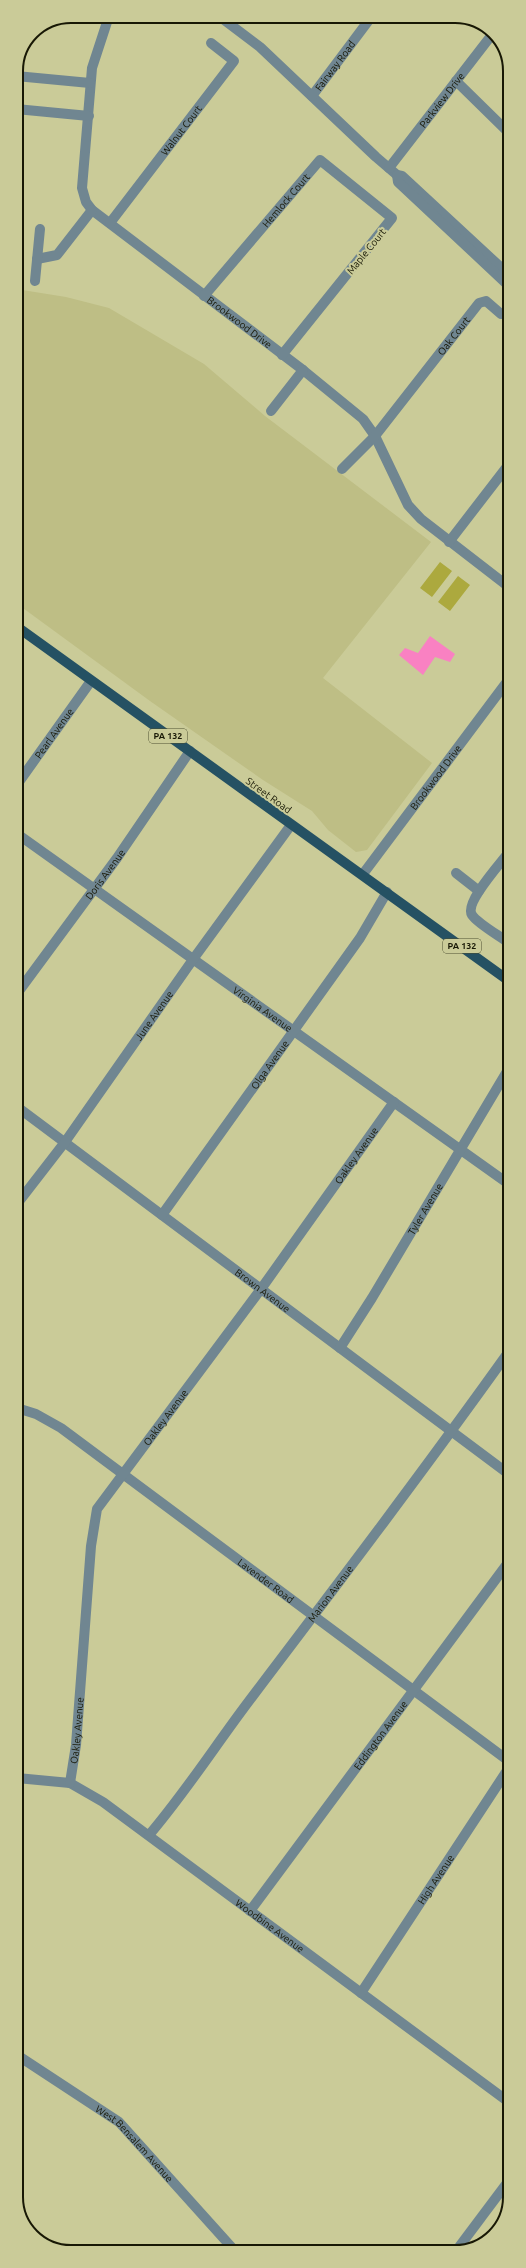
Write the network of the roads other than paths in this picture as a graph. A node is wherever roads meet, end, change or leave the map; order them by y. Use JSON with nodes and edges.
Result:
{"nodes":[{"id":1,"x":106,"y":23,"type":"edge"},
{"id":2,"x":228,"y":23,"type":"edge"},
{"id":3,"x":367,"y":23,"type":"edge"},
{"id":4,"x":490,"y":38,"type":"edge"},
{"id":5,"x":211,"y":43,"type":"dead end"},
{"id":6,"x":23,"y":77,"type":"edge"},
{"id":7,"x":456,"y":80,"type":"junction"},
{"id":8,"x":90,"y":83,"type":"junction"},
{"id":9,"x":312,"y":96,"type":"junction"},
{"id":10,"x":23,"y":110,"type":"edge"},
{"id":11,"x":89,"y":116,"type":"junction"},
{"id":12,"x":503,"y":127,"type":"edge"},
{"id":13,"x":320,"y":160,"type":"joint"},
{"id":14,"x":393,"y":172,"type":"junction"},
{"id":15,"x":92,"y":210,"type":"junction"},
{"id":16,"x":110,"y":223,"type":"junction"},
{"id":17,"x":40,"y":229,"type":"dead end"},
{"id":18,"x":37,"y":259,"type":"junction"},
{"id":19,"x":503,"y":269,"type":"edge"},
{"id":20,"x":503,"y":280,"type":"edge"},
{"id":21,"x":35,"y":281,"type":"dead end"},
{"id":22,"x":204,"y":296,"type":"junction"},
{"id":23,"x":501,"y":314,"type":"dead end"},
{"id":24,"x":282,"y":355,"type":"junction"},
{"id":25,"x":303,"y":370,"type":"junction"},
{"id":26,"x":271,"y":411,"type":"dead end"},
{"id":27,"x":375,"y":436,"type":"junction"},
{"id":28,"x":342,"y":469,"type":"dead end"},
{"id":29,"x":503,"y":472,"type":"edge"},
{"id":30,"x":449,"y":542,"type":"junction"},
{"id":31,"x":503,"y":582,"type":"edge"},
{"id":32,"x":23,"y":631,"type":"edge"},
{"id":33,"x":91,"y":680,"type":"junction"},
{"id":34,"x":503,"y":687,"type":"edge"},
{"id":35,"x":190,"y":751,"type":"junction"},
{"id":36,"x":23,"y":776,"type":"edge"},
{"id":37,"x":291,"y":825,"type":"junction"},
{"id":38,"x":23,"y":838,"type":"edge"},
{"id":39,"x":503,"y":860,"type":"edge"},
{"id":40,"x":456,"y":873,"type":"dead end"},
{"id":41,"x":363,"y":874,"type":"junction"},
{"id":42,"x":95,"y":888,"type":"junction"},
{"id":43,"x":479,"y":891,"type":"junction"},
{"id":44,"x":387,"y":892,"type":"junction"},
{"id":45,"x":503,"y":938,"type":"edge"},
{"id":46,"x":194,"y":958,"type":"junction"},
{"id":47,"x":503,"y":977,"type":"edge"},
{"id":48,"x":23,"y":986,"type":"edge"},
{"id":49,"x":294,"y":1030,"type":"junction"},
{"id":50,"x":503,"y":1079,"type":"edge"},
{"id":51,"x":394,"y":1102,"type":"junction"},
{"id":52,"x":23,"y":1111,"type":"edge"},
{"id":53,"x":65,"y":1142,"type":"junction"},
{"id":54,"x":460,"y":1149,"type":"junction"},
{"id":55,"x":503,"y":1180,"type":"edge"},
{"id":56,"x":23,"y":1195,"type":"edge"},
{"id":57,"x":162,"y":1214,"type":"junction"},
{"id":58,"x":261,"y":1289,"type":"junction"},
{"id":59,"x":340,"y":1348,"type":"junction"},
{"id":60,"x":503,"y":1360,"type":"edge"},
{"id":61,"x":23,"y":1410,"type":"edge"},
{"id":62,"x":451,"y":1431,"type":"junction"},
{"id":63,"x":503,"y":1469,"type":"edge"},
{"id":64,"x":122,"y":1474,"type":"junction"},
{"id":65,"x":503,"y":1569,"type":"edge"},
{"id":66,"x":314,"y":1616,"type":"junction"},
{"id":67,"x":413,"y":1690,"type":"junction"},
{"id":68,"x":503,"y":1757,"type":"edge"},
{"id":69,"x":503,"y":1777,"type":"edge"},
{"id":70,"x":23,"y":1779,"type":"edge"},
{"id":71,"x":70,"y":1783,"type":"junction"},
{"id":72,"x":150,"y":1836,"type":"junction"},
{"id":73,"x":250,"y":1911,"type":"junction"},
{"id":74,"x":361,"y":1993,"type":"junction"},
{"id":75,"x":23,"y":2059,"type":"edge"},
{"id":76,"x":503,"y":2098,"type":"edge"},
{"id":77,"x":503,"y":2188,"type":"edge"},
{"id":78,"x":461,"y":2244,"type":"edge"},
{"id":79,"x":230,"y":2245,"type":"edge"}],
"edges":[{"from":1,"to":8,"type":"street","name":"Brookwood Drive"},
{"from":2,"to":9,"type":"street"},
{"from":3,"to":9,"type":"street","name":"Fairway Road"},
{"from":4,"to":7,"type":"street","name":"Parkview Drive"},
{"from":5,"to":16,"type":"street","name":"Walnut Court"},
{"from":6,"to":8,"type":"street"},
{"from":7,"to":12,"type":"street"},
{"from":7,"to":14,"type":"street","name":"Parkview Drive"},
{"from":8,"to":11,"type":"street","name":"Brookwood Drive"},
{"from":9,"to":14,"type":"street"},
{"from":10,"to":11,"type":"street"},
{"from":11,"to":15,"type":"street","name":"Brookwood Drive"},
{"from":13,"to":22,"type":"street","name":"Hemlock Court"},
{"from":13,"to":24,"type":"street","name":"Maple Court"},
{"from":14,"to":19,"type":"street"},
{"from":14,"to":20,"type":"street"},
{"from":15,"to":16,"type":"street","name":"Brookwood Drive"},
{"from":15,"to":18,"type":"street"},
{"from":16,"to":22,"type":"street","name":"Brookwood Drive"},
{"from":17,"to":18,"type":"street"},
{"from":18,"to":21,"type":"street"},
{"from":22,"to":24,"type":"street","name":"Brookwood Drive"},
{"from":23,"to":27,"type":"street","name":"Oak Court"},
{"from":24,"to":25,"type":"street","name":"Brookwood Drive"},
{"from":25,"to":26,"type":"street"},
{"from":25,"to":27,"type":"street","name":"Brookwood Drive"},
{"from":27,"to":28,"type":"street"},
{"from":27,"to":30,"type":"street","name":"Brookwood Drive"},
{"from":29,"to":30,"type":"street"},
{"from":30,"to":31,"type":"street","name":"Brookwood Drive"},
{"from":32,"to":33,"type":"main road","name":"Street Road","number":"PA 132"},
{"from":33,"to":35,"type":"main road","name":"Street Road","number":"PA 132"},
{"from":33,"to":36,"type":"street","name":"Pearl Avenue"},
{"from":34,"to":41,"type":"street","name":"Brookwood Drive"},
{"from":35,"to":37,"type":"main road","name":"Street Road","number":"PA 132"},
{"from":35,"to":42,"type":"street","name":"Doris Avenue"},
{"from":37,"to":41,"type":"main road","name":"Street Road","number":"PA 132"},
{"from":37,"to":46,"type":"street","name":"June Avenue"},
{"from":38,"to":42,"type":"street","name":"Virginia Avenue"},
{"from":39,"to":43,"type":"street"},
{"from":40,"to":43,"type":"street"},
{"from":41,"to":44,"type":"main road","name":"Street Road","number":"PA 132"},
{"from":42,"to":46,"type":"street","name":"Virginia Avenue"},
{"from":42,"to":48,"type":"street","name":"Doris Avenue"},
{"from":43,"to":45,"type":"street"},
{"from":44,"to":47,"type":"main road","name":"Street Road","number":"PA 132"},
{"from":44,"to":49,"type":"street","name":"Olga Avenue"},
{"from":46,"to":49,"type":"street","name":"Virginia Avenue"},
{"from":46,"to":53,"type":"street","name":"June Avenue"},
{"from":49,"to":51,"type":"street","name":"Virginia Avenue"},
{"from":49,"to":57,"type":"street","name":"Olga Avenue"},
{"from":50,"to":54,"type":"street","name":"Tyler Avenue"},
{"from":51,"to":54,"type":"street","name":"Virginia Avenue"},
{"from":51,"to":58,"type":"street","name":"Oakley Avenue"},
{"from":52,"to":53,"type":"street","name":"Brown Avenue"},
{"from":53,"to":56,"type":"street","name":"June Avenue"},
{"from":53,"to":57,"type":"street","name":"Brown Avenue"},
{"from":54,"to":55,"type":"street","name":"Virginia Avenue"},
{"from":54,"to":59,"type":"street","name":"Tyler Avenue"},
{"from":57,"to":58,"type":"street","name":"Brown Avenue"},
{"from":58,"to":59,"type":"street","name":"Brown Avenue"},
{"from":58,"to":64,"type":"street","name":"Oakley Avenue"},
{"from":59,"to":62,"type":"street","name":"Brown Avenue"},
{"from":60,"to":62,"type":"street","name":"Marion Avenue"},
{"from":61,"to":64,"type":"street","name":"Lavender Road"},
{"from":62,"to":63,"type":"street","name":"Brown Avenue"},
{"from":62,"to":66,"type":"street","name":"Marion Avenue"},
{"from":64,"to":66,"type":"street","name":"Lavender Road"},
{"from":64,"to":71,"type":"street","name":"Oakley Avenue"},
{"from":65,"to":67,"type":"street","name":"Eddington Avenue"},
{"from":66,"to":67,"type":"street","name":"Lavender Road"},
{"from":66,"to":72,"type":"street","name":"Marion Avenue"},
{"from":67,"to":68,"type":"street","name":"Lavender Road"},
{"from":67,"to":73,"type":"street","name":"Eddington Avenue"},
{"from":69,"to":74,"type":"street","name":"High Avenue"},
{"from":70,"to":71,"type":"street","name":"Woodbine Avenue"},
{"from":71,"to":72,"type":"street","name":"Woodbine Avenue"},
{"from":72,"to":73,"type":"street","name":"Woodbine Avenue"},
{"from":73,"to":74,"type":"street","name":"Woodbine Avenue"},
{"from":74,"to":76,"type":"street","name":"Woodbine Avenue"},
{"from":75,"to":79,"type":"street","name":"West Bensalem Avenue"},
{"from":77,"to":78,"type":"street"}]}
